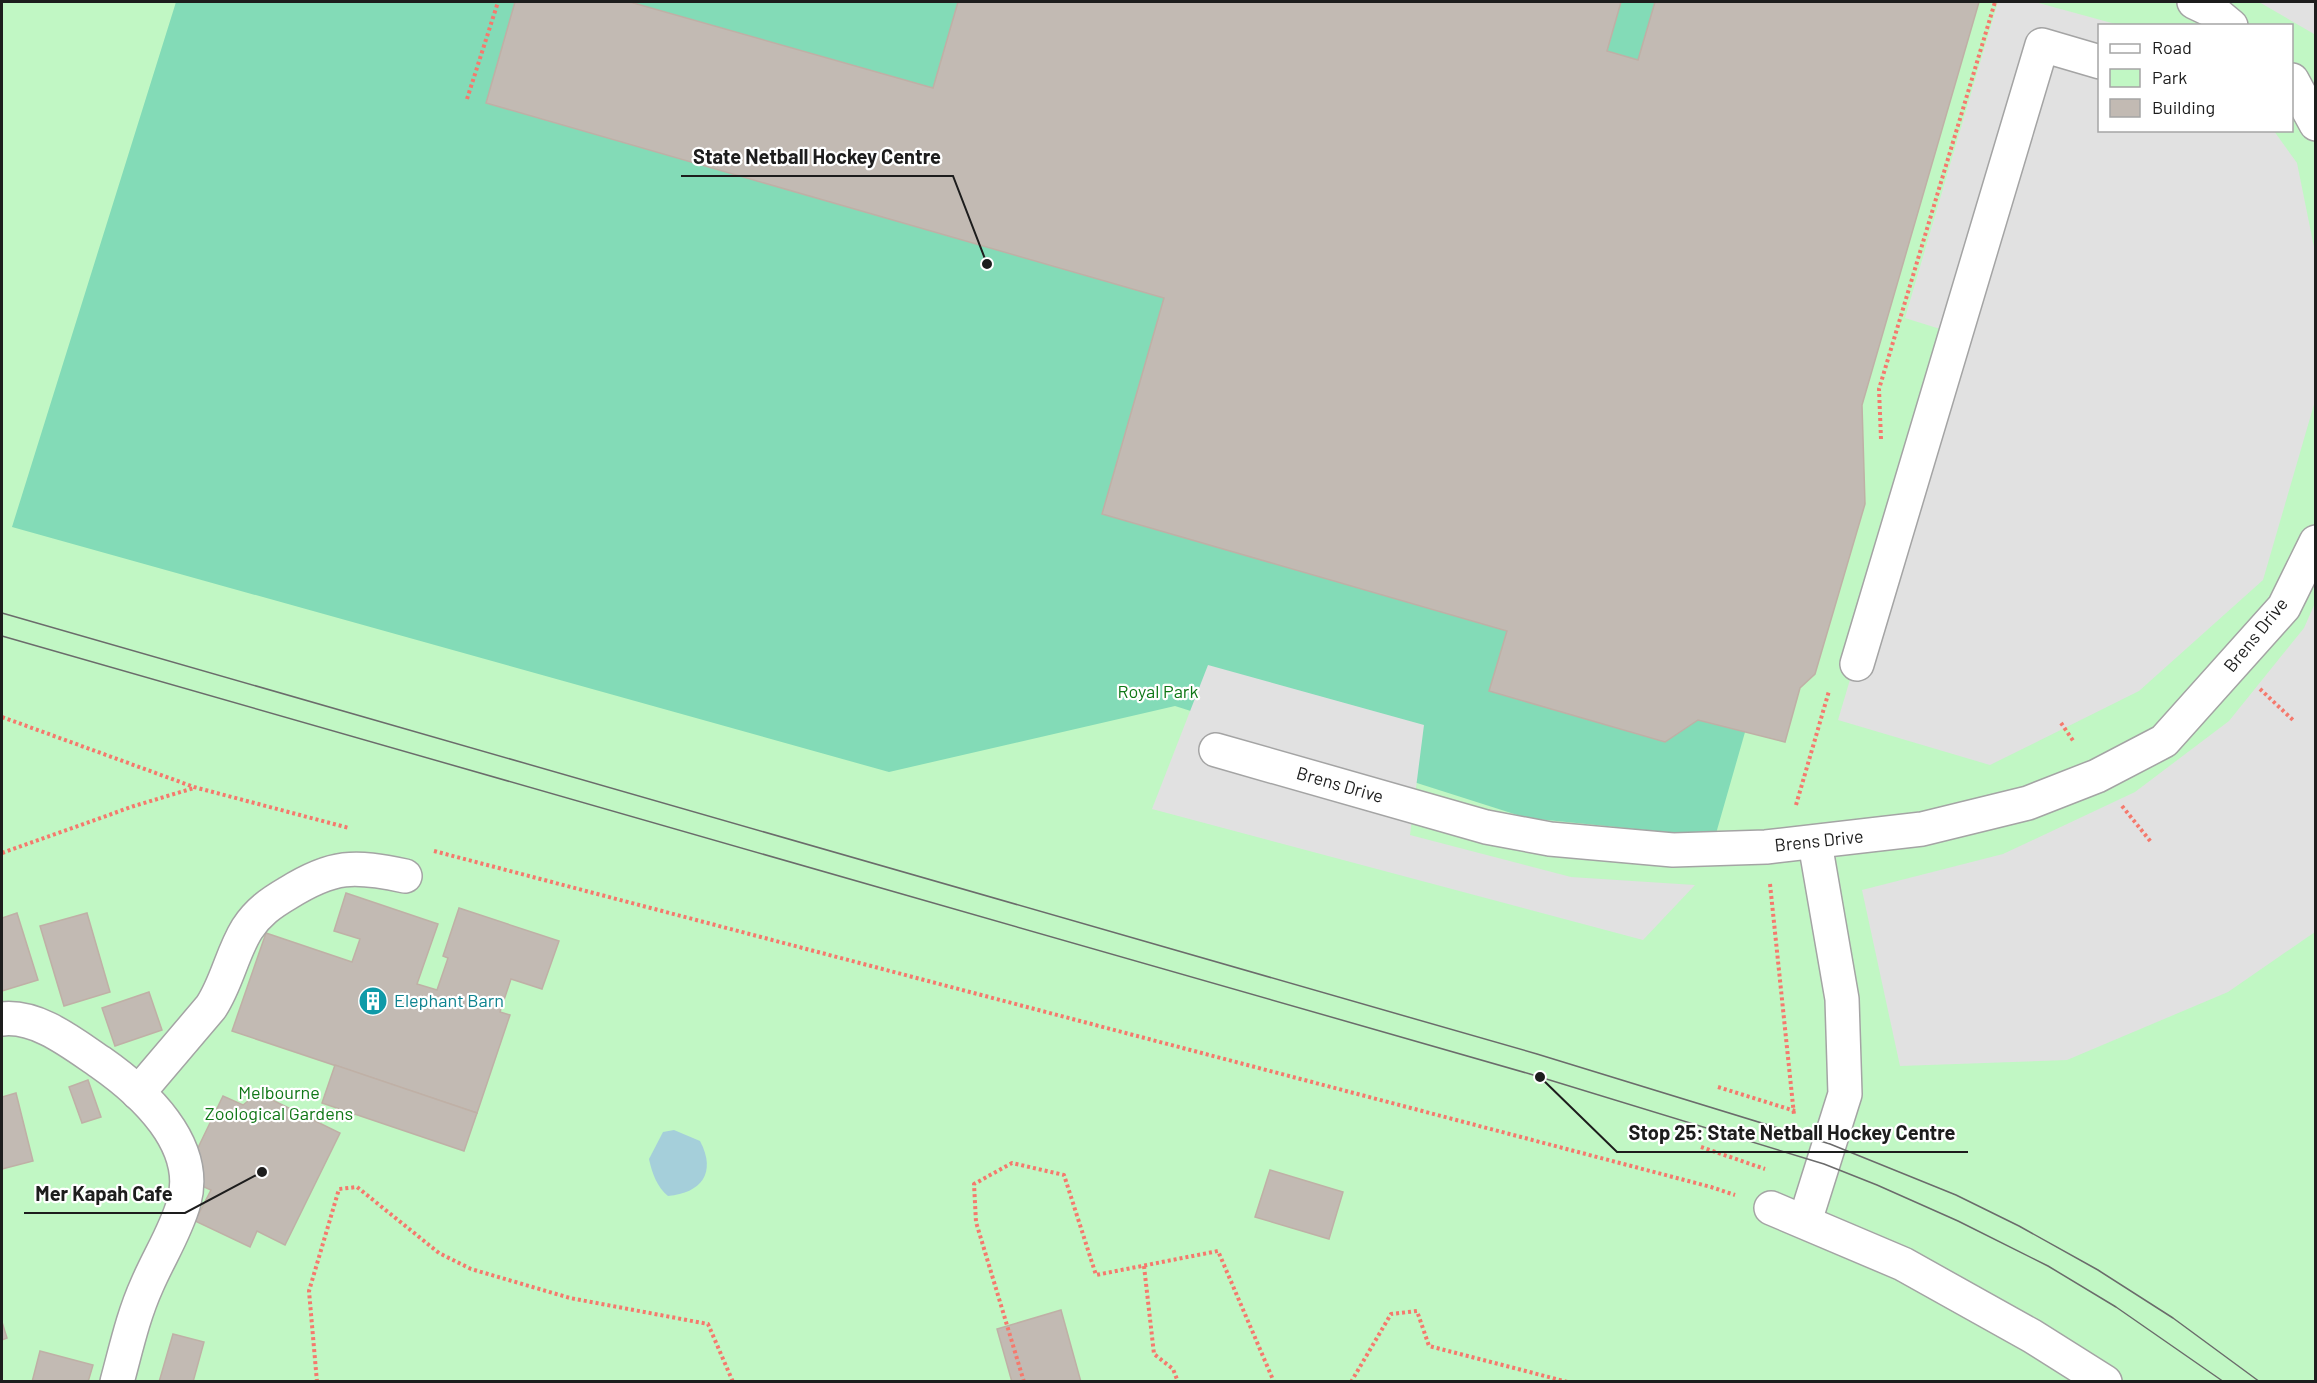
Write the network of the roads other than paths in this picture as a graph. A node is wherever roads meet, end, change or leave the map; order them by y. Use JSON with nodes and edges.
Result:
{"nodes":[{"id":1,"x":2194,"y":2,"type":"edge"},
{"id":2,"x":2229,"y":24,"type":"edge"},
{"id":3,"x":2098,"y":61,"type":"edge"},
{"id":4,"x":2293,"y":82,"type":"edge"},
{"id":5,"x":2293,"y":117,"type":"edge"},
{"id":6,"x":2316,"y":124,"type":"edge"},
{"id":7,"x":2316,"y":542,"type":"edge"},
{"id":8,"x":1857,"y":664,"type":"dead end"},
{"id":9,"x":1216,"y":750,"type":"dead end"},
{"id":10,"x":1815,"y":843,"type":"junction"},
{"id":11,"x":405,"y":876,"type":"dead end"},
{"id":12,"x":2,"y":1019,"type":"edge"},
{"id":13,"x":138,"y":1093,"type":"junction"},
{"id":14,"x":1771,"y":1208,"type":"road end"},
{"id":15,"x":1806,"y":1221,"type":"junction"},
{"id":16,"x":117,"y":1382,"type":"edge"},
{"id":17,"x":2105,"y":1382,"type":"edge"}],
"edges":[{"from":1,"to":2,"type":"street"},
{"from":3,"to":8,"type":"street"},
{"from":4,"to":6,"type":"street"},
{"from":5,"to":6,"type":"street"},
{"from":7,"to":10,"type":"street","name":"Brens Drive"},
{"from":9,"to":10,"type":"street","name":"Brens Drive"},
{"from":10,"to":15,"type":"street"},
{"from":11,"to":13,"type":"street"},
{"from":12,"to":13,"type":"street"},
{"from":13,"to":16,"type":"street"},
{"from":14,"to":15,"type":"street"},
{"from":15,"to":17,"type":"street"}]}
